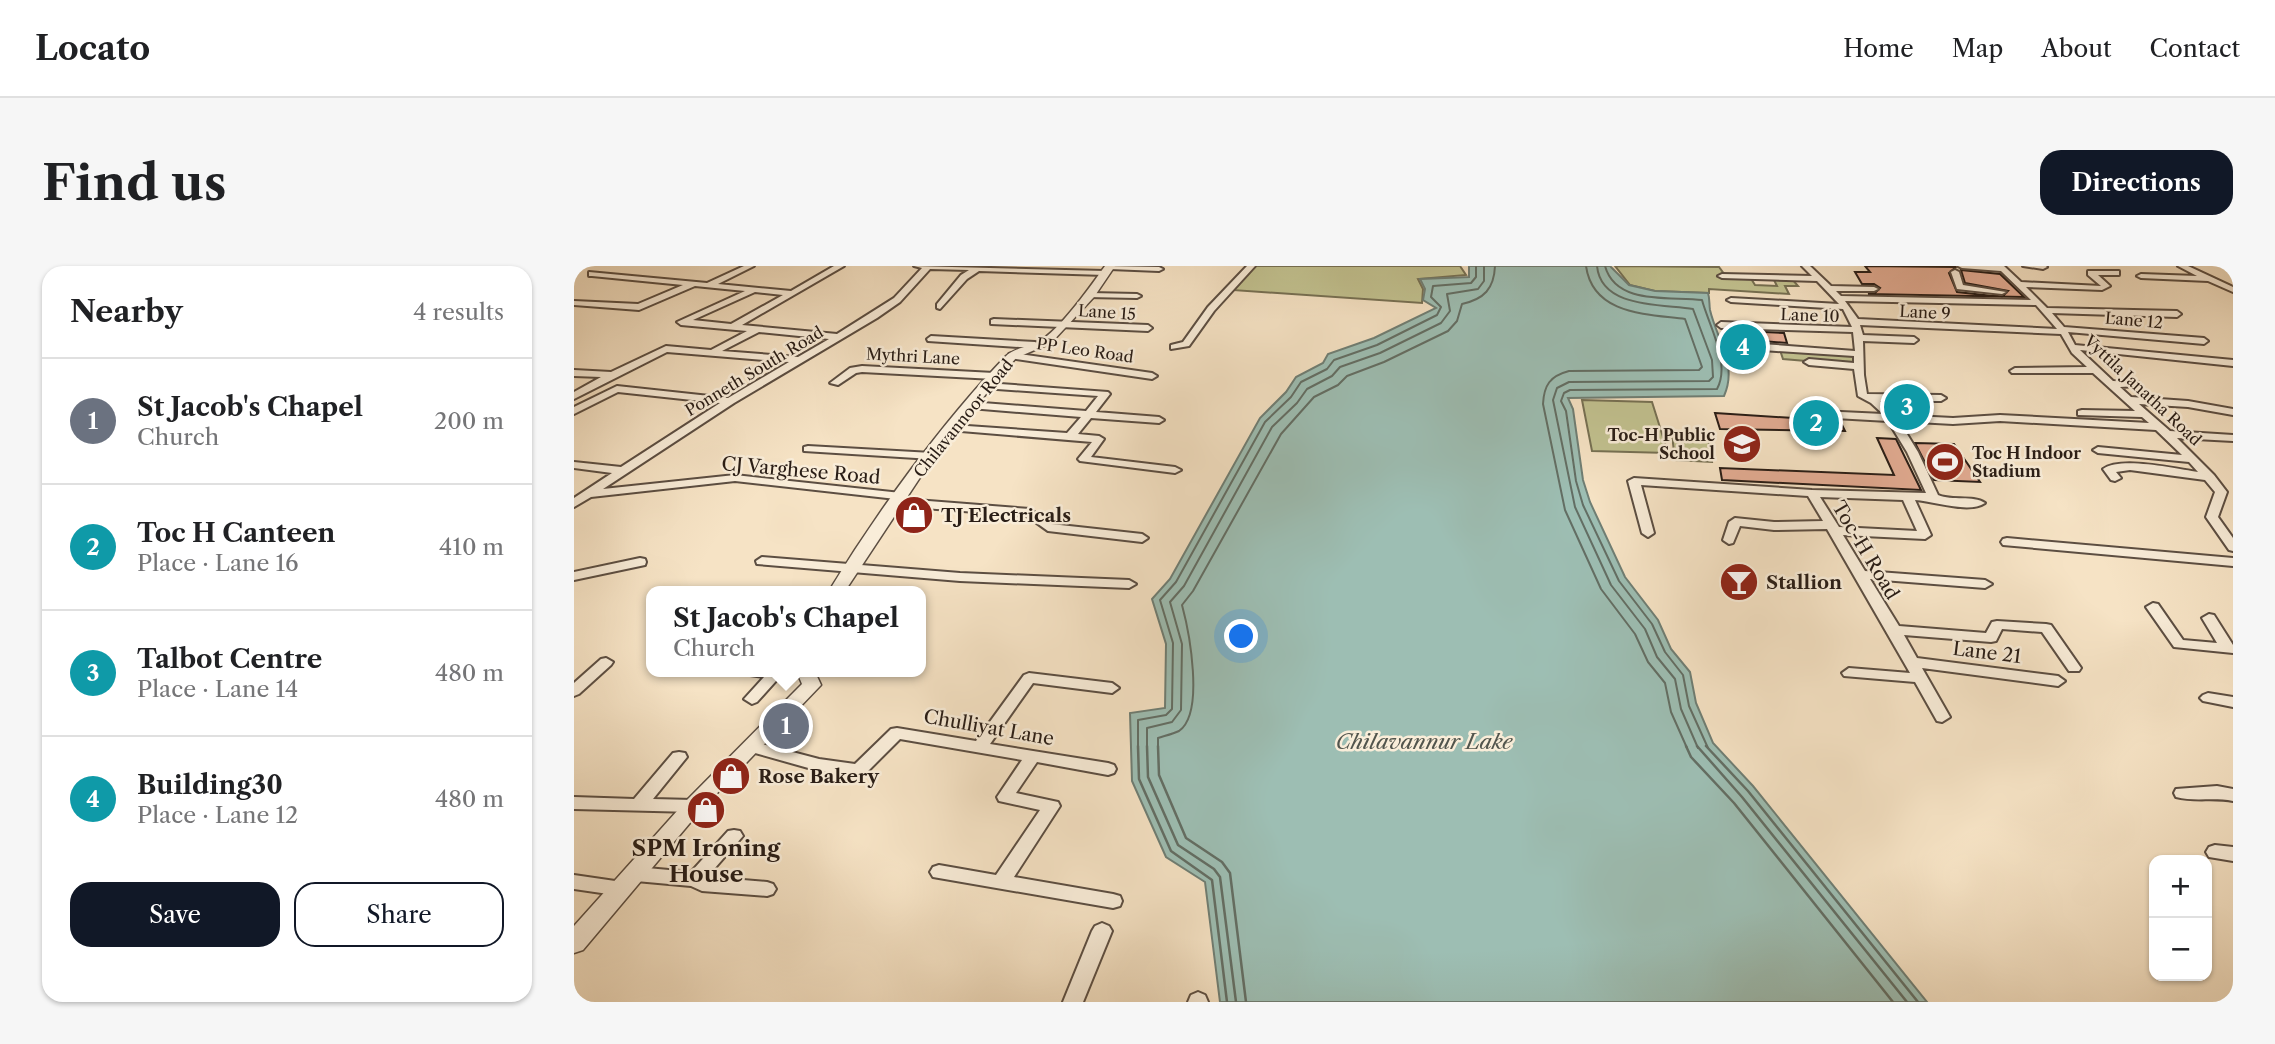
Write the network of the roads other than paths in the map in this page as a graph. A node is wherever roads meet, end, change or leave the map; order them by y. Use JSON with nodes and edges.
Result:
{"nodes":[{"id":1,"x":751,"y":266,"type":"edge"},
{"id":2,"x":840,"y":266,"type":"edge"},
{"id":3,"x":923,"y":266,"type":"edge"},
{"id":4,"x":1251,"y":266,"type":"edge"},
{"id":5,"x":1806,"y":266,"type":"edge"},
{"id":6,"x":2027,"y":266,"type":"edge"},
{"id":7,"x":2182,"y":266,"type":"edge"},
{"id":8,"x":979,"y":267,"type":"edge"},
{"id":9,"x":2001,"y":267,"type":"edge"},
{"id":10,"x":2043,"y":267,"type":"edge"},
{"id":11,"x":1108,"y":269,"type":"edge"},
{"id":12,"x":1159,"y":269,"type":"dead end"},
{"id":13,"x":1958,"y":269,"type":"edge"},
{"id":14,"x":2116,"y":273,"type":"dead end"},
{"id":15,"x":592,"y":274,"type":"dead end"},
{"id":16,"x":1722,"y":276,"type":"dead end"},
{"id":17,"x":2141,"y":276,"type":"dead end"},
{"id":18,"x":1818,"y":279,"type":"junction"},
{"id":19,"x":2210,"y":279,"type":"junction"},
{"id":20,"x":696,"y":282,"type":"junction"},
{"id":21,"x":710,"y":284,"type":"junction"},
{"id":22,"x":2017,"y":284,"type":"junction"},
{"id":23,"x":1830,"y":288,"type":"junction"},
{"id":24,"x":754,"y":290,"type":"junction"},
{"id":25,"x":2233,"y":290,"type":"edge"},
{"id":26,"x":1093,"y":291,"type":"junction"},
{"id":27,"x":1900,"y":291,"type":"dead end"},
{"id":28,"x":1138,"y":292,"type":"dead end"},
{"id":29,"x":791,"y":293,"type":"junction"},
{"id":30,"x":1731,"y":300,"type":"dead end"},
{"id":31,"x":1843,"y":302,"type":"junction"},
{"id":32,"x":2038,"y":302,"type":"junction"},
{"id":33,"x":574,"y":303,"type":"edge"},
{"id":34,"x":940,"y":306,"type":"dead end"},
{"id":35,"x":2177,"y":314,"type":"dead end"},
{"id":36,"x":994,"y":322,"type":"dead end"},
{"id":37,"x":1064,"y":323,"type":"junction"},
{"id":38,"x":1721,"y":325,"type":"dead end"},
{"id":39,"x":731,"y":327,"type":"junction"},
{"id":40,"x":1148,"y":328,"type":"dead end"},
{"id":41,"x":758,"y":330,"type":"junction"},
{"id":42,"x":1857,"y":330,"type":"junction"},
{"id":43,"x":2063,"y":330,"type":"junction"},
{"id":44,"x":842,"y":337,"type":"junction"},
{"id":45,"x":931,"y":339,"type":"dead end"},
{"id":46,"x":1914,"y":340,"type":"dead end"},
{"id":47,"x":2204,"y":341,"type":"dead end"},
{"id":48,"x":1035,"y":345,"type":"junction"},
{"id":49,"x":1174,"y":347,"type":"dead end"},
{"id":50,"x":1762,"y":347,"type":"dead end"},
{"id":51,"x":2073,"y":347,"type":"junction"},
{"id":52,"x":714,"y":352,"type":"junction"},
{"id":53,"x":1012,"y":356,"type":"junction"},
{"id":54,"x":799,"y":360,"type":"junction"},
{"id":55,"x":1857,"y":360,"type":"junction"},
{"id":56,"x":1809,"y":362,"type":"dead end"},
{"id":57,"x":2233,"y":363,"type":"edge"},
{"id":58,"x":2097,"y":370,"type":"junction"},
{"id":59,"x":2015,"y":371,"type":"dead end"},
{"id":60,"x":574,"y":373,"type":"edge"},
{"id":61,"x":612,"y":375,"type":"junction"},
{"id":62,"x":1153,"y":376,"type":"dead end"},
{"id":63,"x":990,"y":381,"type":"junction"},
{"id":64,"x":835,"y":383,"type":"dead end"},
{"id":65,"x":2112,"y":384,"type":"junction"},
{"id":66,"x":2135,"y":384,"type":"dead end"},
{"id":67,"x":574,"y":396,"type":"edge"},
{"id":68,"x":1871,"y":398,"type":"junction"},
{"id":69,"x":1941,"y":398,"type":"dead end"},
{"id":70,"x":2130,"y":400,"type":"junction"},
{"id":71,"x":730,"y":401,"type":"junction"},
{"id":72,"x":970,"y":405,"type":"junction"},
{"id":73,"x":574,"y":411,"type":"edge"},
{"id":74,"x":2233,"y":412,"type":"edge"},
{"id":75,"x":1799,"y":413,"type":"dead end"},
{"id":76,"x":2082,"y":413,"type":"dead end"},
{"id":77,"x":1089,"y":414,"type":"junction"},
{"id":78,"x":2145,"y":414,"type":"junction"},
{"id":79,"x":1892,"y":417,"type":"junction"},
{"id":80,"x":1159,"y":420,"type":"dead end"},
{"id":81,"x":953,"y":428,"type":"junction"},
{"id":82,"x":2162,"y":431,"type":"junction"},
{"id":83,"x":1070,"y":437,"type":"junction"},
{"id":84,"x":2233,"y":438,"type":"edge"},
{"id":85,"x":808,"y":449,"type":"dead end"},
{"id":86,"x":2098,"y":450,"type":"dead end"},
{"id":87,"x":932,"y":456,"type":"junction"},
{"id":88,"x":2193,"y":459,"type":"junction"},
{"id":89,"x":574,"y":465,"type":"edge"},
{"id":90,"x":1175,"y":470,"type":"dead end"},
{"id":91,"x":624,"y":471,"type":"junction"},
{"id":92,"x":2115,"y":478,"type":"dead end"},
{"id":93,"x":2213,"y":481,"type":"junction"},
{"id":94,"x":2233,"y":486,"type":"edge"},
{"id":95,"x":1811,"y":493,"type":"junction"},
{"id":96,"x":588,"y":494,"type":"junction"},
{"id":97,"x":574,"y":496,"type":"edge"},
{"id":98,"x":1907,"y":496,"type":"junction"},
{"id":99,"x":1933,"y":497,"type":"junction"},
{"id":100,"x":899,"y":499,"type":"junction"},
{"id":101,"x":574,"y":503,"type":"edge"},
{"id":102,"x":1979,"y":503,"type":"dead end"},
{"id":103,"x":1833,"y":528,"type":"junction"},
{"id":104,"x":1648,"y":533,"type":"dead end"},
{"id":105,"x":1142,"y":538,"type":"dead end"},
{"id":106,"x":1729,"y":540,"type":"dead end"},
{"id":107,"x":2007,"y":542,"type":"dead end"},
{"id":108,"x":2233,"y":547,"type":"edge"},
{"id":109,"x":762,"y":561,"type":"dead end"},
{"id":110,"x":640,"y":562,"type":"dead end"},
{"id":111,"x":2233,"y":562,"type":"edge"},
{"id":112,"x":855,"y":567,"type":"junction"},
{"id":113,"x":1858,"y":574,"type":"junction"},
{"id":114,"x":574,"y":576,"type":"edge"},
{"id":115,"x":1129,"y":584,"type":"dead end"},
{"id":116,"x":1985,"y":584,"type":"dead end"},
{"id":117,"x":841,"y":586,"type":"edge"},
{"id":118,"x":2153,"y":607,"type":"dead end"},
{"id":119,"x":2209,"y":618,"type":"dead end"},
{"id":120,"x":1894,"y":630,"type":"junction"},
{"id":121,"x":2231,"y":649,"type":"edge"},
{"id":122,"x":606,"y":662,"type":"dead end"},
{"id":123,"x":1911,"y":662,"type":"junction"},
{"id":124,"x":2074,"y":668,"type":"dead end"},
{"id":125,"x":1849,"y":673,"type":"dead end"},
{"id":126,"x":772,"y":677,"type":"edge"},
{"id":127,"x":808,"y":677,"type":"edge"},
{"id":128,"x":1920,"y":678,"type":"junction"},
{"id":129,"x":2058,"y":681,"type":"dead end"},
{"id":130,"x":1112,"y":688,"type":"dead end"},
{"id":131,"x":574,"y":691,"type":"edge"},
{"id":132,"x":2208,"y":698,"type":"dead end"},
{"id":133,"x":752,"y":699,"type":"dead end"},
{"id":134,"x":2233,"y":702,"type":"edge"},
{"id":135,"x":1942,"y":718,"type":"dead end"},
{"id":136,"x":754,"y":747,"type":"junction"},
{"id":137,"x":979,"y":748,"type":"junction"},
{"id":138,"x":1033,"y":756,"type":"junction"},
{"id":139,"x":679,"y":757,"type":"dead end"},
{"id":140,"x":1108,"y":769,"type":"dead end"},
{"id":141,"x":2182,"y":793,"type":"dead end"},
{"id":142,"x":2233,"y":794,"type":"edge"},
{"id":143,"x":574,"y":803,"type":"edge"},
{"id":144,"x":638,"y":805,"type":"junction"},
{"id":145,"x":693,"y":806,"type":"junction"},
{"id":146,"x":734,"y":836,"type":"dead end"},
{"id":147,"x":2214,"y":852,"type":"dead end"},
{"id":148,"x":2233,"y":854,"type":"edge"},
{"id":149,"x":939,"y":872,"type":"dead end"},
{"id":150,"x":695,"y":879,"type":"junction"},
{"id":151,"x":629,"y":881,"type":"junction"},
{"id":152,"x":574,"y":882,"type":"edge"},
{"id":153,"x":1001,"y":882,"type":"junction"},
{"id":154,"x":767,"y":889,"type":"dead end"},
{"id":155,"x":1113,"y":901,"type":"dead end"},
{"id":156,"x":1102,"y":931,"type":"dead end"},
{"id":157,"x":574,"y":943,"type":"edge"},
{"id":158,"x":1073,"y":1002,"type":"edge"}],
"edges":[{"from":1,"to":21,"type":"street"},
{"from":2,"to":29,"type":"street"},
{"from":3,"to":8,"type":"street"},
{"from":3,"to":44,"type":"street","name":"Ponneth South Road"},
{"from":4,"to":49,"type":"street"},
{"from":5,"to":18,"type":"street"},
{"from":6,"to":10,"type":"street"},
{"from":7,"to":19,"type":"street"},
{"from":8,"to":11,"type":"street"},
{"from":8,"to":34,"type":"street"},
{"from":9,"to":13,"type":"street"},
{"from":9,"to":22,"type":"street","name":"Vyttila Janatha Road"},
{"from":11,"to":12,"type":"street"},
{"from":11,"to":26,"type":"street","name":"Chilavannoor Road"},
{"from":13,"to":32,"type":"street"},
{"from":14,"to":22,"type":"street"},
{"from":15,"to":20,"type":"street"},
{"from":16,"to":18,"type":"street"},
{"from":17,"to":19,"type":"street"},
{"from":18,"to":23,"type":"street"},
{"from":19,"to":25,"type":"street"},
{"from":20,"to":21,"type":"street"},
{"from":20,"to":33,"type":"street"},
{"from":21,"to":24,"type":"street"},
{"from":22,"to":32,"type":"street","name":"Vyttila Janatha Road"},
{"from":23,"to":27,"type":"street"},
{"from":23,"to":31,"type":"street"},
{"from":24,"to":29,"type":"street"},
{"from":24,"to":39,"type":"street"},
{"from":26,"to":28,"type":"street"},
{"from":26,"to":37,"type":"street","name":"Chilavannoor Road"},
{"from":29,"to":39,"type":"street"},
{"from":30,"to":31,"type":"street","name":"Lane 9"},
{"from":31,"to":32,"type":"street","name":"Lane 9"},
{"from":31,"to":42,"type":"street"},
{"from":32,"to":35,"type":"street"},
{"from":32,"to":43,"type":"street","name":"Vyttila Janatha Road"},
{"from":36,"to":37,"type":"street","name":"Lane 15"},
{"from":37,"to":40,"type":"street","name":"Lane 15"},
{"from":37,"to":48,"type":"street","name":"Chilavannoor Road"},
{"from":38,"to":42,"type":"street","name":"Lane 10"},
{"from":39,"to":41,"type":"street"},
{"from":41,"to":44,"type":"street"},
{"from":41,"to":52,"type":"street"},
{"from":42,"to":43,"type":"street","name":"Lane 9"},
{"from":42,"to":46,"type":"street"},
{"from":42,"to":55,"type":"street"},
{"from":43,"to":47,"type":"street","name":"Lane 12"},
{"from":43,"to":51,"type":"street","name":"Vyttila Janatha Road"},
{"from":44,"to":54,"type":"street","name":"Ponneth South Road"},
{"from":45,"to":48,"type":"street"},
{"from":48,"to":53,"type":"street","name":"Chilavannoor Road"},
{"from":50,"to":55,"type":"street"},
{"from":51,"to":57,"type":"street"},
{"from":51,"to":58,"type":"street","name":"Vyttila Janatha Road"},
{"from":52,"to":54,"type":"street"},
{"from":52,"to":61,"type":"street"},
{"from":53,"to":62,"type":"street","name":"PP Leo Road"},
{"from":53,"to":63,"type":"street","name":"Chilavannoor Road"},
{"from":54,"to":71,"type":"street","name":"Ponneth South Road"},
{"from":55,"to":56,"type":"street"},
{"from":55,"to":68,"type":"street"},
{"from":58,"to":59,"type":"street"},
{"from":58,"to":65,"type":"street","name":"Vyttila Janatha Road"},
{"from":60,"to":61,"type":"street"},
{"from":61,"to":67,"type":"street"},
{"from":63,"to":64,"type":"street","name":"Mythri Lane"},
{"from":63,"to":72,"type":"street","name":"Chilavannoor Road"},
{"from":63,"to":77,"type":"street","name":"Mythri Lane"},
{"from":65,"to":66,"type":"street"},
{"from":65,"to":70,"type":"street","name":"Vyttila Janatha Road"},
{"from":68,"to":69,"type":"street"},
{"from":68,"to":79,"type":"street"},
{"from":70,"to":74,"type":"street"},
{"from":70,"to":78,"type":"street","name":"Vyttila Janatha Road"},
{"from":71,"to":73,"type":"street"},
{"from":71,"to":91,"type":"street","name":"Ponneth South Road"},
{"from":72,"to":77,"type":"street"},
{"from":72,"to":81,"type":"street","name":"Chilavannoor Road"},
{"from":75,"to":79,"type":"street"},
{"from":76,"to":78,"type":"street"},
{"from":77,"to":80,"type":"street"},
{"from":77,"to":83,"type":"street"},
{"from":78,"to":82,"type":"street","name":"Vyttila Janatha Road"},
{"from":79,"to":82,"type":"street"},
{"from":79,"to":99,"type":"street"},
{"from":81,"to":83,"type":"street"},
{"from":81,"to":87,"type":"street","name":"Chilavannoor Road"},
{"from":82,"to":84,"type":"street"},
{"from":82,"to":88,"type":"street","name":"Vyttila Janatha Road"},
{"from":83,"to":90,"type":"street"},
{"from":85,"to":87,"type":"street"},
{"from":86,"to":88,"type":"street"},
{"from":87,"to":100,"type":"street","name":"Chilavannoor Road"},
{"from":88,"to":93,"type":"street","name":"Vyttila Janatha Road"},
{"from":89,"to":91,"type":"street"},
{"from":91,"to":96,"type":"street","name":"Ponneth South Road"},
{"from":92,"to":93,"type":"street"},
{"from":93,"to":94,"type":"street"},
{"from":93,"to":108,"type":"street"},
{"from":95,"to":98,"type":"street","name":"Toc-H Road"},
{"from":95,"to":103,"type":"street","name":"Toc-H Road"},
{"from":95,"to":104,"type":"street"},
{"from":96,"to":97,"type":"street","name":"CJ Varghese Road"},
{"from":96,"to":100,"type":"street","name":"CJ Varghese Road"},
{"from":96,"to":101,"type":"street","name":"Ponneth South Road"},
{"from":98,"to":99,"type":"street","name":"Toc-H Road"},
{"from":98,"to":103,"type":"street"},
{"from":99,"to":102,"type":"street","name":"Toc-H Road"},
{"from":100,"to":105,"type":"street","name":"CJ Varghese Road"},
{"from":100,"to":112,"type":"street","name":"Chilavannoor Road"},
{"from":103,"to":106,"type":"street"},
{"from":103,"to":113,"type":"street","name":"Toc-H Road"},
{"from":107,"to":111,"type":"street"},
{"from":109,"to":112,"type":"street"},
{"from":110,"to":114,"type":"street"},
{"from":112,"to":115,"type":"street"},
{"from":112,"to":117,"type":"street","name":"Chilavannoor Road"},
{"from":113,"to":116,"type":"street"},
{"from":113,"to":120,"type":"street","name":"Toc-H Road"},
{"from":118,"to":121,"type":"street"},
{"from":119,"to":121,"type":"street"},
{"from":120,"to":123,"type":"street","name":"Toc-H Road"},
{"from":120,"to":124,"type":"street"},
{"from":122,"to":131,"type":"street"},
{"from":123,"to":128,"type":"street","name":"Toc-H Road"},
{"from":123,"to":129,"type":"street","name":"Lane 21"},
{"from":125,"to":128,"type":"street"},
{"from":126,"to":133,"type":"street"},
{"from":127,"to":136,"type":"street"},
{"from":128,"to":135,"type":"street","name":"Toc-H Road"},
{"from":130,"to":137,"type":"street"},
{"from":132,"to":134,"type":"street"},
{"from":136,"to":137,"type":"street","name":"Chulliyat Lane"},
{"from":136,"to":145,"type":"street"},
{"from":137,"to":138,"type":"street","name":"Chulliyat Lane"},
{"from":138,"to":140,"type":"street","name":"Chulliyat Lane"},
{"from":138,"to":153,"type":"street"},
{"from":139,"to":144,"type":"street"},
{"from":141,"to":142,"type":"street"},
{"from":143,"to":144,"type":"street"},
{"from":144,"to":145,"type":"street"},
{"from":145,"to":151,"type":"street"},
{"from":146,"to":150,"type":"street"},
{"from":147,"to":148,"type":"street"},
{"from":149,"to":153,"type":"street"},
{"from":150,"to":151,"type":"street"},
{"from":150,"to":154,"type":"street"},
{"from":151,"to":152,"type":"street"},
{"from":151,"to":157,"type":"street"},
{"from":153,"to":155,"type":"street"},
{"from":156,"to":158,"type":"street"}]}
